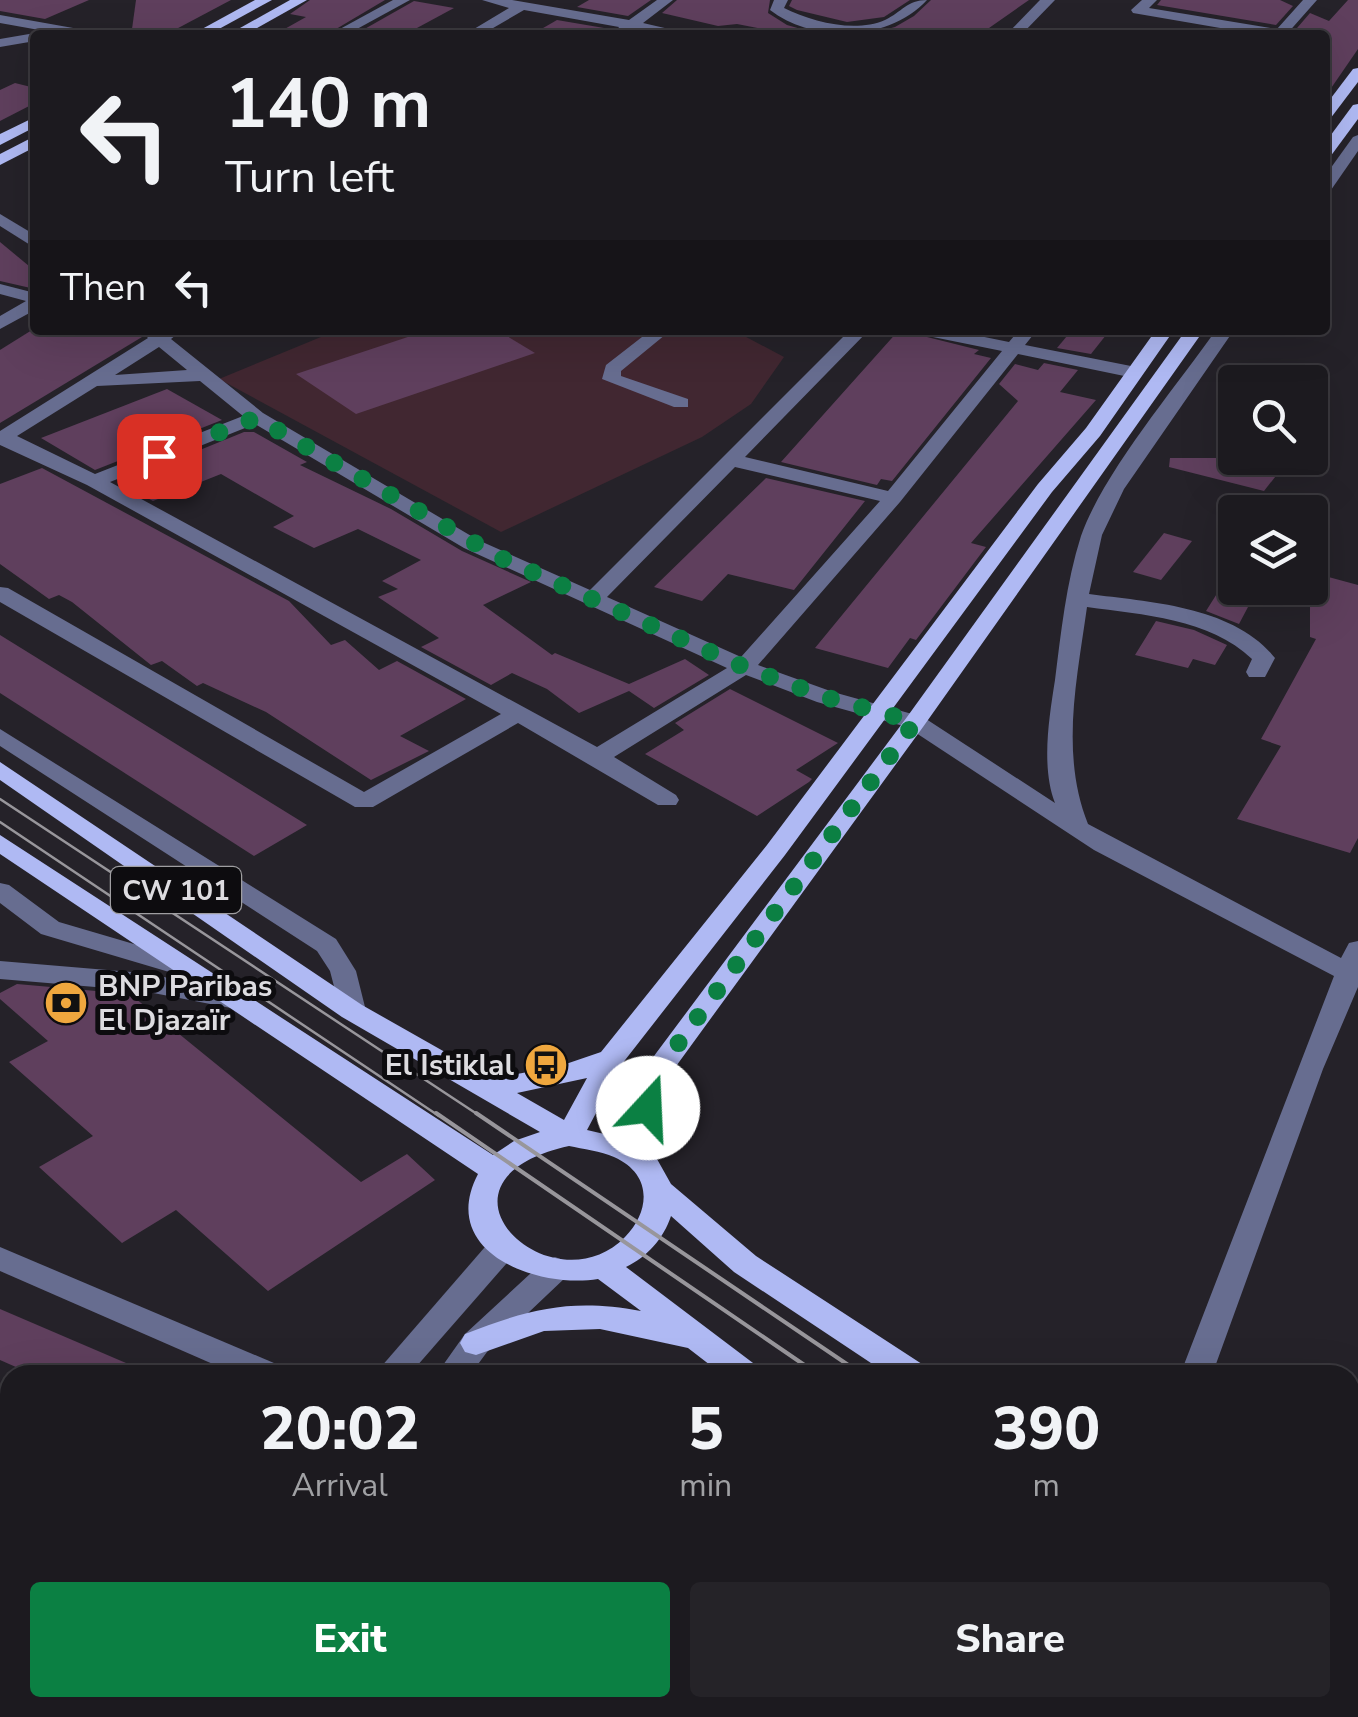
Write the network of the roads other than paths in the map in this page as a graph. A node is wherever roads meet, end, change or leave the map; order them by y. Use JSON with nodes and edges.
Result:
{"nodes":[{"id":1,"x":265,"y":0,"type":"edge"},
{"id":2,"x":300,"y":0,"type":"edge"},
{"id":3,"x":403,"y":0,"type":"edge"},
{"id":4,"x":489,"y":0,"type":"edge"},
{"id":5,"x":666,"y":0,"type":"edge"},
{"id":6,"x":781,"y":0,"type":"edge"},
{"id":7,"x":920,"y":0,"type":"edge"},
{"id":8,"x":1048,"y":0,"type":"edge"},
{"id":9,"x":1150,"y":0,"type":"edge"},
{"id":10,"x":1310,"y":0,"type":"edge"},
{"id":11,"x":522,"y":6,"type":"junction"},
{"id":12,"x":0,"y":18,"type":"edge"},
{"id":13,"x":632,"y":25,"type":"junction"},
{"id":14,"x":61,"y":30,"type":"edge"},
{"id":15,"x":208,"y":30,"type":"edge"},
{"id":16,"x":243,"y":30,"type":"edge"},
{"id":17,"x":346,"y":30,"type":"edge"},
{"id":18,"x":480,"y":30,"type":"edge"},
{"id":19,"x":624,"y":30,"type":"edge"},
{"id":20,"x":660,"y":30,"type":"edge"},
{"id":21,"x":1018,"y":30,"type":"edge"},
{"id":22,"x":1256,"y":30,"type":"edge"},
{"id":23,"x":1284,"y":30,"type":"edge"},
{"id":24,"x":30,"y":38,"type":"edge"},
{"id":25,"x":0,"y":43,"type":"edge"},
{"id":26,"x":1358,"y":72,"type":"edge"},
{"id":27,"x":1358,"y":108,"type":"edge"},
{"id":28,"x":1330,"y":109,"type":"edge"},
{"id":29,"x":30,"y":124,"type":"edge"},
{"id":30,"x":1331,"y":138,"type":"edge"},
{"id":31,"x":0,"y":140,"type":"edge"},
{"id":32,"x":1357,"y":141,"type":"edge"},
{"id":33,"x":30,"y":143,"type":"edge"},
{"id":34,"x":0,"y":160,"type":"edge"},
{"id":35,"x":1330,"y":180,"type":"edge"},
{"id":36,"x":4,"y":226,"type":"edge"},
{"id":37,"x":30,"y":240,"type":"edge"},
{"id":38,"x":0,"y":289,"type":"edge"},
{"id":39,"x":30,"y":299,"type":"edge"},
{"id":40,"x":30,"y":304,"type":"edge"},
{"id":41,"x":0,"y":324,"type":"edge"},
{"id":42,"x":158,"y":335,"type":"edge"},
{"id":43,"x":163,"y":335,"type":"edge"},
{"id":44,"x":656,"y":335,"type":"edge"},
{"id":45,"x":855,"y":335,"type":"edge"},
{"id":46,"x":945,"y":335,"type":"edge"},
{"id":47,"x":1024,"y":335,"type":"edge"},
{"id":48,"x":1161,"y":335,"type":"edge"},
{"id":49,"x":1191,"y":335,"type":"edge"},
{"id":50,"x":1222,"y":335,"type":"edge"},
{"id":51,"x":1012,"y":350,"type":"junction"},
{"id":52,"x":1134,"y":372,"type":"junction"},
{"id":53,"x":206,"y":375,"type":"junction"},
{"id":54,"x":94,"y":381,"type":"junction"},
{"id":55,"x":681,"y":403,"type":"dead end"},
{"id":56,"x":256,"y":418,"type":"junction"},
{"id":57,"x":2,"y":438,"type":"edge"},
{"id":58,"x":732,"y":460,"type":"junction"},
{"id":59,"x":94,"y":482,"type":"junction"},
{"id":60,"x":893,"y":498,"type":"junction"},
{"id":61,"x":0,"y":593,"type":"edge"},
{"id":62,"x":1077,"y":599,"type":"junction"},
{"id":63,"x":592,"y":600,"type":"junction"},
{"id":64,"x":744,"y":667,"type":"junction"},
{"id":65,"x":1256,"y":672,"type":"dead end"},
{"id":66,"x":877,"y":712,"type":"junction"},
{"id":67,"x":515,"y":714,"type":"junction"},
{"id":68,"x":915,"y":722,"type":"junction"},
{"id":69,"x":0,"y":736,"type":"edge"},
{"id":70,"x":597,"y":757,"type":"junction"},
{"id":71,"x":0,"y":769,"type":"edge"},
{"id":72,"x":667,"y":800,"type":"dead end"},
{"id":73,"x":1077,"y":828,"type":"junction"},
{"id":74,"x":0,"y":843,"type":"edge"},
{"id":75,"x":0,"y":891,"type":"edge"},
{"id":76,"x":1355,"y":966,"type":"edge"},
{"id":77,"x":186,"y":968,"type":"junction"},
{"id":78,"x":0,"y":970,"type":"edge"},
{"id":79,"x":236,"y":1000,"type":"junction"},
{"id":80,"x":352,"y":1011,"type":"junction"},
{"id":81,"x":611,"y":1059,"type":"junction"},
{"id":82,"x":480,"y":1081,"type":"junction"},
{"id":83,"x":570,"y":1136,"type":"junction"},
{"id":84,"x":643,"y":1159,"type":"junction"},
{"id":85,"x":494,"y":1170,"type":"junction"},
{"id":86,"x":663,"y":1192,"type":"junction"},
{"id":87,"x":502,"y":1248,"type":"junction"},
{"id":88,"x":0,"y":1258,"type":"edge"},
{"id":89,"x":602,"y":1265,"type":"junction"},
{"id":90,"x":555,"y":1269,"type":"junction"},
{"id":91,"x":693,"y":1337,"type":"junction"},
{"id":92,"x":476,"y":1343,"type":"junction"},
{"id":93,"x":247,"y":1365,"type":"edge"},
{"id":94,"x":399,"y":1365,"type":"edge"},
{"id":95,"x":460,"y":1365,"type":"edge"},
{"id":96,"x":732,"y":1365,"type":"edge"},
{"id":97,"x":899,"y":1365,"type":"edge"},
{"id":98,"x":1200,"y":1365,"type":"edge"}],
"edges":[{"from":1,"to":15,"type":"main road"},
{"from":2,"to":16,"type":"main road"},
{"from":3,"to":17,"type":"street"},
{"from":4,"to":11,"type":"street"},
{"from":5,"to":13,"type":"street"},
{"from":6,"to":7,"type":"street"},
{"from":8,"to":21,"type":"street"},
{"from":9,"to":22,"type":"street"},
{"from":10,"to":23,"type":"street"},
{"from":11,"to":13,"type":"street"},
{"from":11,"to":18,"type":"street"},
{"from":12,"to":14,"type":"street"},
{"from":13,"to":19,"type":"street"},
{"from":13,"to":20,"type":"street"},
{"from":24,"to":25,"type":"street"},
{"from":26,"to":28,"type":"main road"},
{"from":27,"to":30,"type":"main road"},
{"from":29,"to":31,"type":"main road"},
{"from":30,"to":32,"type":"street"},
{"from":32,"to":35,"type":"street"},
{"from":33,"to":34,"type":"main road"},
{"from":36,"to":37,"type":"street"},
{"from":38,"to":39,"type":"street"},
{"from":40,"to":41,"type":"street"},
{"from":42,"to":54,"type":"street"},
{"from":43,"to":53,"type":"street"},
{"from":44,"to":55,"type":"street"},
{"from":45,"to":58,"type":"street"},
{"from":46,"to":51,"type":"street"},
{"from":47,"to":51,"type":"street"},
{"from":48,"to":52,"type":"main road"},
{"from":49,"to":68,"type":"main road"},
{"from":50,"to":62,"type":"street"},
{"from":51,"to":52,"type":"street"},
{"from":51,"to":60,"type":"street"},
{"from":52,"to":66,"type":"main road"},
{"from":53,"to":54,"type":"street"},
{"from":53,"to":56,"type":"street"},
{"from":54,"to":57,"type":"street"},
{"from":56,"to":59,"type":"street"},
{"from":56,"to":63,"type":"street"},
{"from":57,"to":59,"type":"street"},
{"from":58,"to":60,"type":"street"},
{"from":58,"to":63,"type":"street"},
{"from":59,"to":67,"type":"street"},
{"from":60,"to":64,"type":"street"},
{"from":61,"to":67,"type":"street"},
{"from":62,"to":65,"type":"street"},
{"from":62,"to":73,"type":"street"},
{"from":63,"to":64,"type":"street"},
{"from":64,"to":66,"type":"street"},
{"from":64,"to":70,"type":"street"},
{"from":66,"to":68,"type":"street"},
{"from":66,"to":81,"type":"main road"},
{"from":67,"to":70,"type":"street"},
{"from":68,"to":73,"type":"street"},
{"from":68,"to":84,"type":"main road"},
{"from":69,"to":80,"type":"street"},
{"from":70,"to":72,"type":"street"},
{"from":71,"to":80,"type":"main road","number":"CW 101"},
{"from":73,"to":76,"type":"street"},
{"from":74,"to":77,"type":"main road"},
{"from":75,"to":77,"type":"street"},
{"from":76,"to":98,"type":"street"},
{"from":77,"to":79,"type":"main road"},
{"from":78,"to":79,"type":"street"},
{"from":79,"to":85,"type":"main road"},
{"from":80,"to":82,"type":"main road"},
{"from":81,"to":82,"type":"main road"},
{"from":81,"to":83,"type":"main road"},
{"from":82,"to":83,"type":"main road"},
{"from":83,"to":84,"type":"main road"},
{"from":83,"to":85,"type":"main road"},
{"from":84,"to":86,"type":"main road"},
{"from":85,"to":87,"type":"main road"},
{"from":86,"to":89,"type":"main road"},
{"from":86,"to":97,"type":"main road"},
{"from":87,"to":90,"type":"main road"},
{"from":87,"to":94,"type":"street"},
{"from":88,"to":93,"type":"street"},
{"from":89,"to":90,"type":"main road"},
{"from":89,"to":91,"type":"main road"},
{"from":90,"to":92,"type":"street"},
{"from":91,"to":92,"type":"main road"},
{"from":91,"to":96,"type":"main road"},
{"from":92,"to":95,"type":"street"}]}
